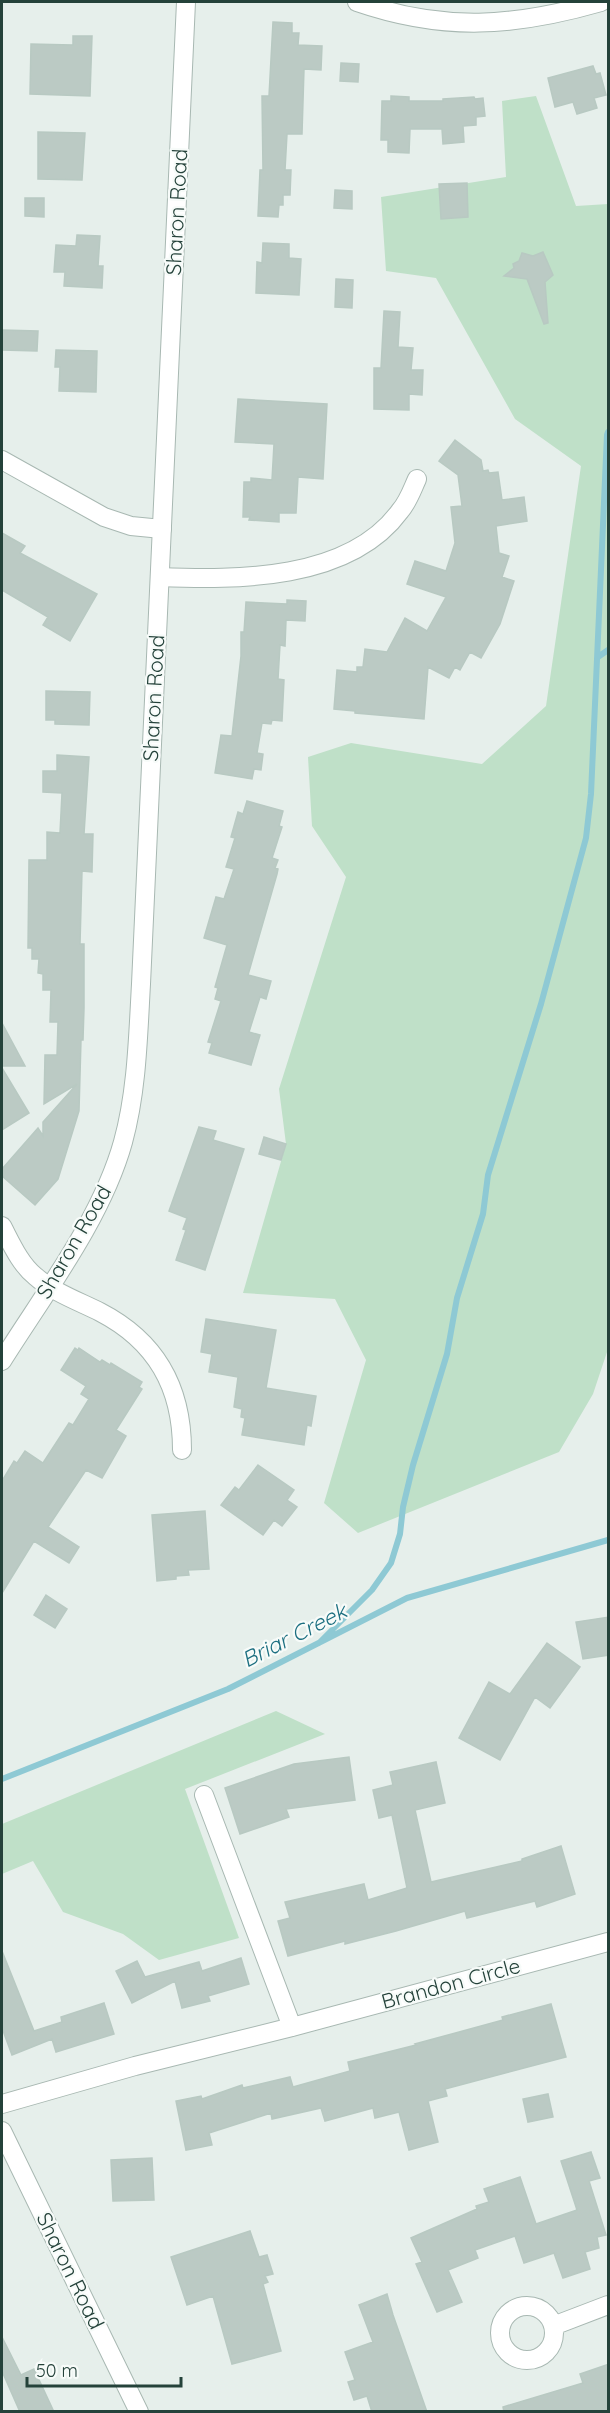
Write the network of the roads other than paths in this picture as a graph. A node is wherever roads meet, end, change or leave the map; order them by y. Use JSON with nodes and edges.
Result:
{"nodes":[{"id":1,"x":186,"y":2,"type":"edge"},
{"id":2,"x":357,"y":2,"type":"edge"},
{"id":3,"x":601,"y":2,"type":"edge"},
{"id":4,"x":2,"y":460,"type":"edge"},
{"id":5,"x":417,"y":478,"type":"dead end"},
{"id":6,"x":162,"y":529,"type":"junction"},
{"id":7,"x":160,"y":577,"type":"junction"},
{"id":8,"x":2,"y":1226,"type":"edge"},
{"id":9,"x":49,"y":1286,"type":"junction"},
{"id":10,"x":2,"y":1361,"type":"edge"},
{"id":11,"x":182,"y":1450,"type":"dead end"},
{"id":12,"x":204,"y":1795,"type":"dead end"},
{"id":13,"x":609,"y":1942,"type":"edge"},
{"id":14,"x":292,"y":2027,"type":"junction"},
{"id":15,"x":2,"y":2104,"type":"edge"},
{"id":16,"x":2,"y":2131,"type":"edge"},
{"id":17,"x":609,"y":2306,"type":"edge"},
{"id":18,"x":553,"y":2326,"type":"dead end"},
{"id":19,"x":139,"y":2412,"type":"edge"}],
"edges":[{"from":1,"to":6,"type":"street","name":"Sharon Road"},
{"from":2,"to":3,"type":"street"},
{"from":4,"to":6,"type":"street"},
{"from":5,"to":7,"type":"street"},
{"from":6,"to":7,"type":"street","name":"Sharon Road"},
{"from":7,"to":9,"type":"street","name":"Sharon Road"},
{"from":8,"to":9,"type":"street"},
{"from":9,"to":10,"type":"street","name":"Sharon Road"},
{"from":9,"to":11,"type":"street"},
{"from":12,"to":14,"type":"street"},
{"from":13,"to":14,"type":"street","name":"Brandon Circle"},
{"from":14,"to":15,"type":"street","name":"Brandon Circle"},
{"from":16,"to":19,"type":"street","name":"Sharon Road"},
{"from":17,"to":18,"type":"street"}]}
